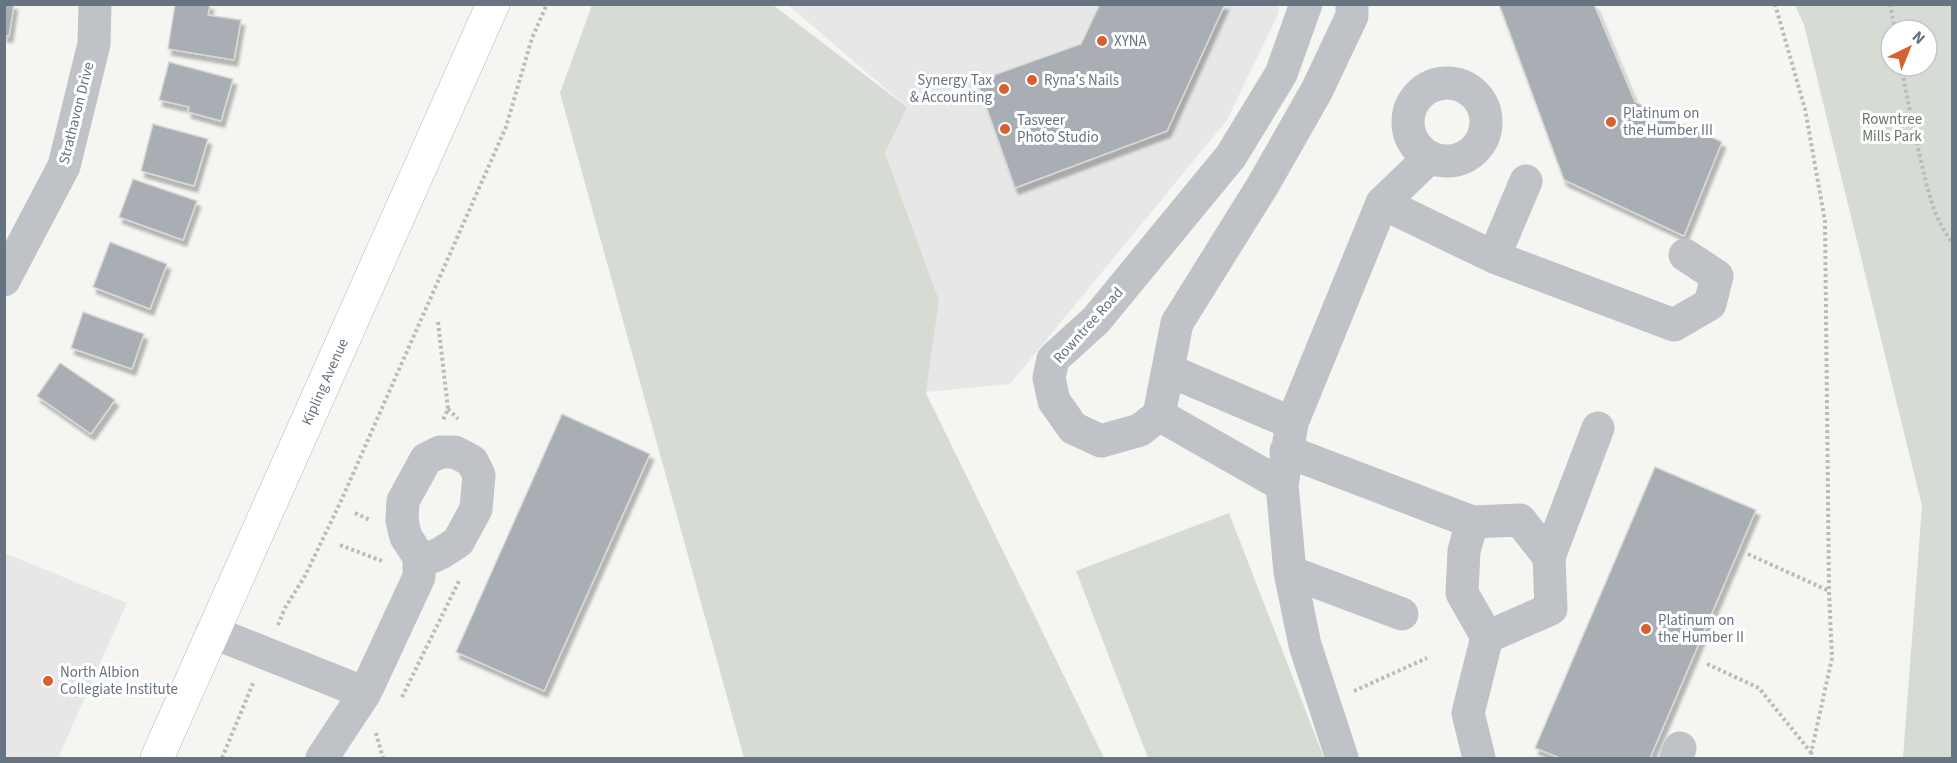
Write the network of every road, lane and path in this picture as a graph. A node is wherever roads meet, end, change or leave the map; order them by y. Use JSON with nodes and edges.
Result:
{"nodes":[{"id":1,"x":95,"y":4,"type":"edge"},
{"id":2,"x":493,"y":4,"type":"edge"},
{"id":3,"x":547,"y":4,"type":"edge"},
{"id":4,"x":1306,"y":4,"type":"edge"},
{"id":5,"x":1352,"y":4,"type":"edge"},
{"id":6,"x":1775,"y":4,"type":"edge"},
{"id":7,"x":1903,"y":78,"type":"edge"},
{"id":8,"x":1430,"y":157,"type":"dead end"},
{"id":9,"x":1526,"y":180,"type":"dead end"},
{"id":10,"x":1382,"y":203,"type":"junction"},
{"id":11,"x":1953,"y":242,"type":"edge"},
{"id":12,"x":1685,"y":255,"type":"dead end"},
{"id":13,"x":1494,"y":257,"type":"junction"},
{"id":14,"x":4,"y":280,"type":"edge"},
{"id":15,"x":438,"y":322,"type":"dead end"},
{"id":16,"x":1168,"y":370,"type":"junction"},
{"id":17,"x":1159,"y":416,"type":"junction"},
{"id":18,"x":1589,"y":427,"type":"dead end"},
{"id":19,"x":1289,"y":437,"type":"junction"},
{"id":20,"x":426,"y":459,"type":"junction"},
{"id":21,"x":1282,"y":485,"type":"junction"},
{"id":22,"x":1472,"y":522,"type":"junction"},
{"id":23,"x":340,"y":545,"type":"dead end"},
{"id":24,"x":1541,"y":547,"type":"junction"},
{"id":25,"x":1748,"y":554,"type":"dead end"},
{"id":26,"x":419,"y":567,"type":"junction"},
{"id":27,"x":1290,"y":572,"type":"junction"},
{"id":28,"x":460,"y":580,"type":"dead end"},
{"id":29,"x":1829,"y":591,"type":"junction"},
{"id":30,"x":1402,"y":614,"type":"dead end"},
{"id":31,"x":276,"y":629,"type":"dead end"},
{"id":32,"x":212,"y":632,"type":"junction"},
{"id":33,"x":1487,"y":637,"type":"junction"},
{"id":34,"x":1427,"y":658,"type":"dead end"},
{"id":35,"x":1707,"y":664,"type":"dead end"},
{"id":36,"x":365,"y":693,"type":"junction"},
{"id":37,"x":402,"y":697,"type":"dead end"},
{"id":38,"x":244,"y":702,"type":"dead end"},
{"id":39,"x":1324,"y":705,"type":"junction"},
{"id":40,"x":1811,"y":757,"type":"edge"},
{"id":41,"x":157,"y":759,"type":"edge"},
{"id":42,"x":222,"y":759,"type":"edge"},
{"id":43,"x":322,"y":759,"type":"edge"},
{"id":44,"x":1342,"y":759,"type":"edge"},
{"id":45,"x":1479,"y":759,"type":"edge"}],
"edges":[{"from":1,"to":14,"type":"street","name":"Strathavon Drive"},
{"from":2,"to":32,"type":"main road","name":"Kipling Avenue"},
{"from":3,"to":31,"type":"path"},
{"from":4,"to":17,"type":"street","name":"Rowntree Road"},
{"from":5,"to":16,"type":"street"},
{"from":6,"to":29,"type":"path"},
{"from":7,"to":11,"type":"path"},
{"from":8,"to":10,"type":"street"},
{"from":9,"to":13,"type":"street"},
{"from":10,"to":13,"type":"street"},
{"from":10,"to":19,"type":"street"},
{"from":12,"to":13,"type":"street"},
{"from":15,"to":20,"type":"path"},
{"from":16,"to":17,"type":"street"},
{"from":16,"to":19,"type":"street"},
{"from":17,"to":21,"type":"street"},
{"from":18,"to":24,"type":"street"},
{"from":19,"to":21,"type":"street"},
{"from":19,"to":22,"type":"street"},
{"from":20,"to":26,"type":"street"},
{"from":20,"to":26,"type":"street"},
{"from":21,"to":27,"type":"street"},
{"from":22,"to":24,"type":"street"},
{"from":22,"to":33,"type":"street"},
{"from":23,"to":26,"type":"path"},
{"from":24,"to":33,"type":"street"},
{"from":25,"to":29,"type":"path"},
{"from":26,"to":36,"type":"street"},
{"from":27,"to":30,"type":"street"},
{"from":27,"to":39,"type":"street"},
{"from":28,"to":37,"type":"path"},
{"from":29,"to":40,"type":"path"},
{"from":32,"to":36,"type":"street"},
{"from":32,"to":41,"type":"main road","name":"Kipling Avenue"},
{"from":33,"to":45,"type":"street"},
{"from":34,"to":39,"type":"path"},
{"from":35,"to":40,"type":"path"},
{"from":36,"to":43,"type":"street"},
{"from":38,"to":42,"type":"path"},
{"from":39,"to":44,"type":"street"}]}
